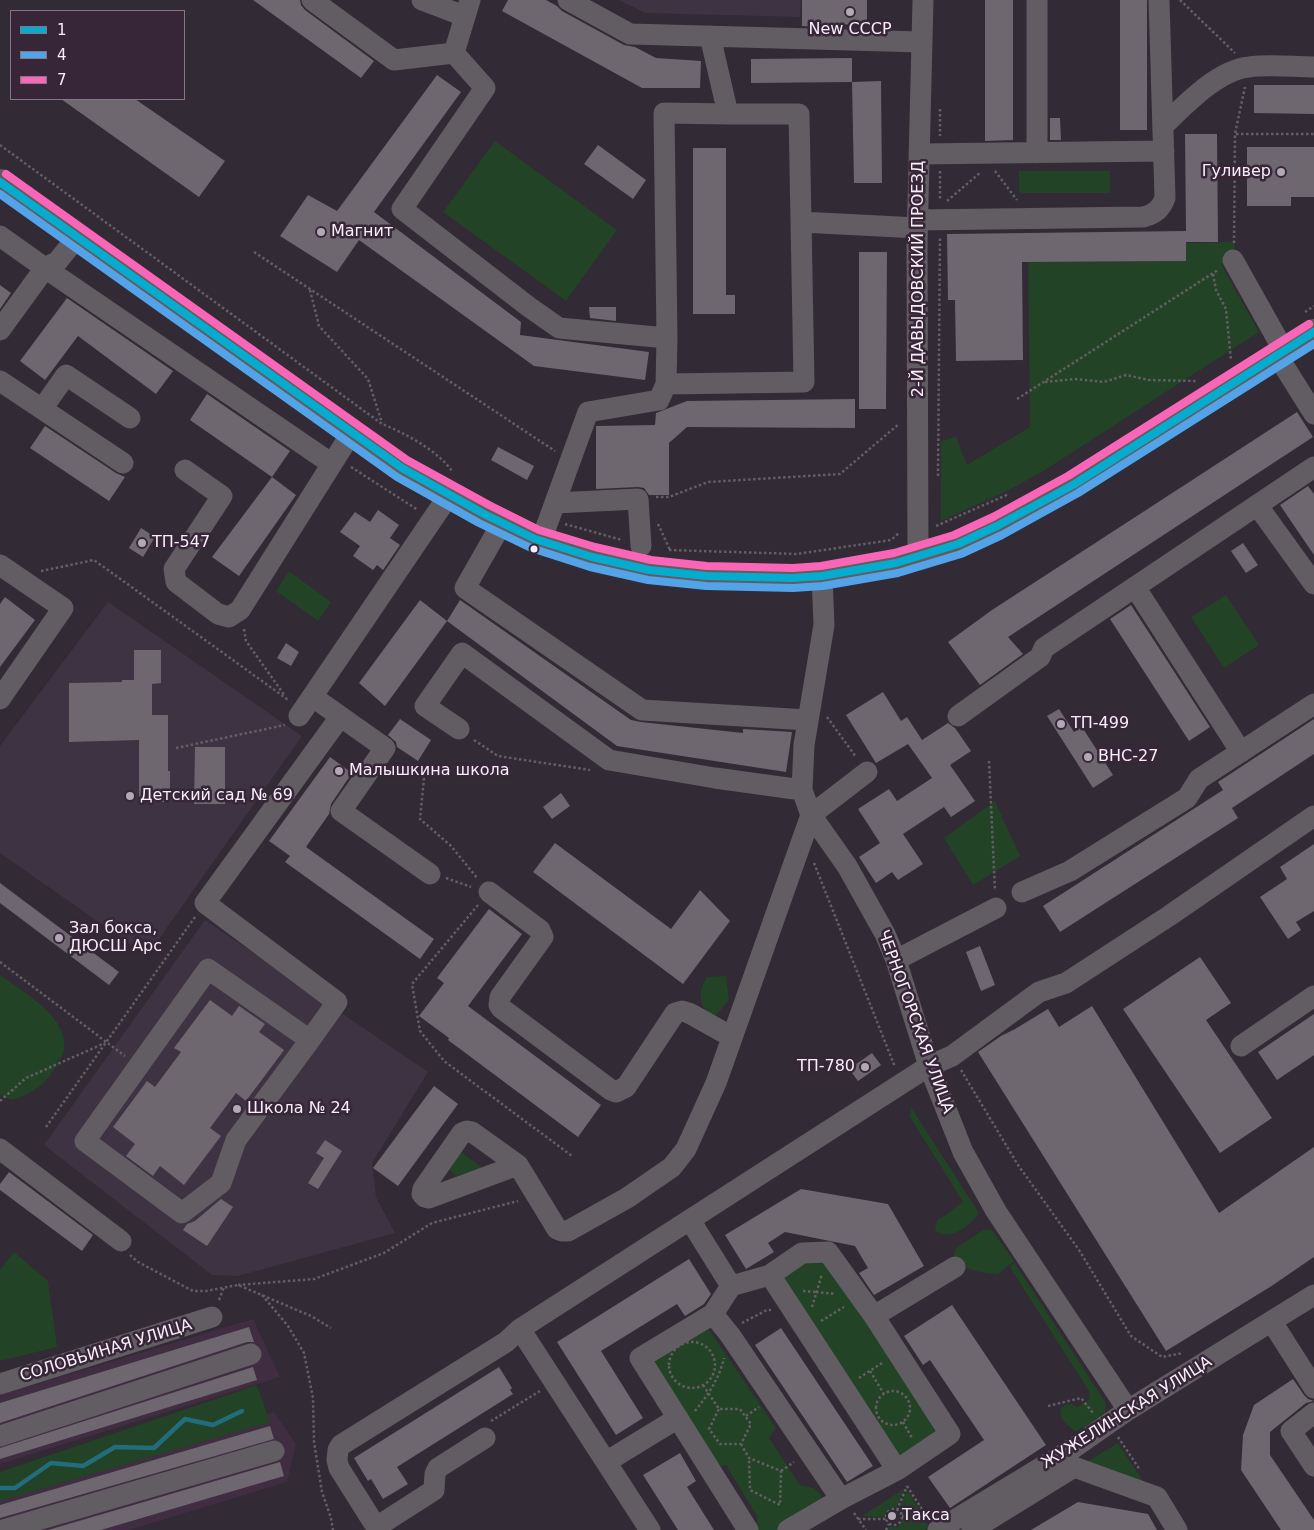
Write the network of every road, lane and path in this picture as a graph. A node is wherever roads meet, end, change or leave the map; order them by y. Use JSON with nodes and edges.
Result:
{"nodes":[{"id":1,"x":312,"y":0,"type":"edge"},
{"id":2,"x":422,"y":0,"type":"edge"},
{"id":3,"x":568,"y":0,"type":"edge"},
{"id":4,"x":923,"y":0,"type":"edge"},
{"id":5,"x":1037,"y":0,"type":"edge"},
{"id":6,"x":1159,"y":0,"type":"edge"},
{"id":7,"x":1180,"y":0,"type":"edge"},
{"id":8,"x":467,"y":8,"type":"edge"},
{"id":9,"x":710,"y":36,"type":"junction"},
{"id":10,"x":922,"y":42,"type":"junction"},
{"id":11,"x":454,"y":53,"type":"junction"},
{"id":12,"x":1249,"y":66,"type":"junction"},
{"id":13,"x":1314,"y":67,"type":"edge"},
{"id":14,"x":940,"y":106,"type":"dead end"},
{"id":15,"x":728,"y":114,"type":"junction"},
{"id":16,"x":1164,"y":125,"type":"junction"},
{"id":17,"x":1235,"y":134,"type":"junction"},
{"id":18,"x":1314,"y":134,"type":"edge"},
{"id":19,"x":0,"y":145,"type":"edge"},
{"id":20,"x":1164,"y":151,"type":"junction"},
{"id":21,"x":1037,"y":153,"type":"junction"},
{"id":22,"x":930,"y":154,"type":"junction"},
{"id":23,"x":986,"y":159,"type":"junction"},
{"id":24,"x":0,"y":182,"type":"edge"},
{"id":25,"x":1030,"y":218,"type":"junction"},
{"id":26,"x":940,"y":219,"type":"junction"},
{"id":27,"x":801,"y":222,"type":"junction"},
{"id":28,"x":918,"y":224,"type":"junction"},
{"id":29,"x":0,"y":236,"type":"edge"},
{"id":30,"x":78,"y":236,"type":"junction"},
{"id":31,"x":254,"y":252,"type":"dead end"},
{"id":32,"x":1233,"y":260,"type":"junction"},
{"id":33,"x":45,"y":268,"type":"junction"},
{"id":34,"x":1212,"y":273,"type":"junction"},
{"id":35,"x":310,"y":289,"type":"junction"},
{"id":36,"x":1314,"y":306,"type":"edge"},
{"id":37,"x":1308,"y":323,"type":"edge"},
{"id":38,"x":0,"y":330,"type":"edge"},
{"id":39,"x":667,"y":338,"type":"junction"},
{"id":40,"x":1280,"y":353,"type":"junction"},
{"id":41,"x":1238,"y":357,"type":"dead end"},
{"id":42,"x":0,"y":381,"type":"edge"},
{"id":43,"x":1044,"y":382,"type":"junction"},
{"id":44,"x":666,"y":384,"type":"junction"},
{"id":45,"x":1191,"y":386,"type":"dead end"},
{"id":46,"x":1017,"y":399,"type":"dead end"},
{"id":47,"x":42,"y":409,"type":"junction"},
{"id":48,"x":1314,"y":414,"type":"edge"},
{"id":49,"x":130,"y":418,"type":"dead end"},
{"id":50,"x":902,"y":422,"type":"dead end"},
{"id":51,"x":382,"y":424,"type":"junction"},
{"id":52,"x":352,"y":432,"type":"junction"},
{"id":53,"x":570,"y":461,"type":"junction"},
{"id":54,"x":123,"y":463,"type":"dead end"},
{"id":55,"x":332,"y":464,"type":"junction"},
{"id":56,"x":1314,"y":467,"type":"edge"},
{"id":57,"x":185,"y":470,"type":"dead end"},
{"id":58,"x":938,"y":479,"type":"dead end"},
{"id":59,"x":453,"y":486,"type":"junction"},
{"id":60,"x":1015,"y":491,"type":"dead end"},
{"id":61,"x":654,"y":497,"type":"dead end"},
{"id":62,"x":1258,"y":504,"type":"junction"},
{"id":63,"x":936,"y":517,"type":"dead end"},
{"id":64,"x":548,"y":521,"type":"junction"},
{"id":65,"x":502,"y":523,"type":"junction"},
{"id":66,"x":899,"y":534,"type":"dead end"},
{"id":67,"x":640,"y":546,"type":"junction"},
{"id":68,"x":918,"y":557,"type":"junction"},
{"id":69,"x":8,"y":571,"type":"edge"},
{"id":70,"x":822,"y":576,"type":"junction"},
{"id":71,"x":1314,"y":584,"type":"edge"},
{"id":72,"x":1135,"y":587,"type":"junction"},
{"id":73,"x":240,"y":610,"type":"junction"},
{"id":74,"x":313,"y":697,"type":"junction"},
{"id":75,"x":0,"y":699,"type":"edge"},
{"id":76,"x":1314,"y":704,"type":"edge"},
{"id":77,"x":293,"y":708,"type":"junction"},
{"id":78,"x":816,"y":716,"type":"junction"},
{"id":79,"x":958,"y":716,"type":"dead end"},
{"id":80,"x":340,"y":717,"type":"junction"},
{"id":81,"x":459,"y":729,"type":"joint"},
{"id":82,"x":176,"y":748,"type":"dead end"},
{"id":83,"x":1241,"y":752,"type":"junction"},
{"id":84,"x":609,"y":760,"type":"junction"},
{"id":85,"x":989,"y":761,"type":"dead end"},
{"id":86,"x":867,"y":772,"type":"joint"},
{"id":87,"x":424,"y":778,"type":"dead end"},
{"id":88,"x":802,"y":790,"type":"junction"},
{"id":89,"x":811,"y":815,"type":"junction"},
{"id":90,"x":1314,"y":816,"type":"edge"},
{"id":91,"x":803,"y":836,"type":"junction"},
{"id":92,"x":430,"y":874,"type":"joint"},
{"id":93,"x":489,"y":892,"type":"junction"},
{"id":94,"x":1022,"y":892,"type":"dead end"},
{"id":95,"x":205,"y":904,"type":"junction"},
{"id":96,"x":996,"y":908,"type":"joint"},
{"id":97,"x":896,"y":960,"type":"junction"},
{"id":98,"x":0,"y":962,"type":"edge"},
{"id":99,"x":1314,"y":996,"type":"edge"},
{"id":100,"x":732,"y":1037,"type":"junction"},
{"id":101,"x":310,"y":1040,"type":"junction"},
{"id":102,"x":106,"y":1042,"type":"junction"},
{"id":103,"x":1241,"y":1046,"type":"dead end"},
{"id":104,"x":952,"y":1056,"type":"junction"},
{"id":105,"x":139,"y":1066,"type":"junction"},
{"id":106,"x":929,"y":1066,"type":"junction"},
{"id":107,"x":894,"y":1088,"type":"junction"},
{"id":108,"x":0,"y":1101,"type":"edge"},
{"id":109,"x":46,"y":1127,"type":"dead end"},
{"id":110,"x":0,"y":1149,"type":"edge"},
{"id":111,"x":572,"y":1156,"type":"dead end"},
{"id":112,"x":518,"y":1165,"type":"dead end"},
{"id":113,"x":540,"y":1201,"type":"junction"},
{"id":114,"x":690,"y":1220,"type":"junction"},
{"id":115,"x":121,"y":1241,"type":"dead end"},
{"id":116,"x":828,"y":1252,"type":"junction"},
{"id":117,"x":138,"y":1262,"type":"dead end"},
{"id":118,"x":955,"y":1267,"type":"dead end"},
{"id":119,"x":774,"y":1282,"type":"junction"},
{"id":120,"x":238,"y":1285,"type":"junction"},
{"id":121,"x":730,"y":1286,"type":"junction"},
{"id":122,"x":816,"y":1292,"type":"junction"},
{"id":123,"x":1314,"y":1295,"type":"edge"},
{"id":124,"x":262,"y":1296,"type":"junction"},
{"id":125,"x":860,"y":1296,"type":"junction"},
{"id":126,"x":792,"y":1310,"type":"junction"},
{"id":127,"x":713,"y":1314,"type":"junction"},
{"id":128,"x":874,"y":1316,"type":"junction"},
{"id":129,"x":212,"y":1318,"type":"dead end"},
{"id":130,"x":1272,"y":1322,"type":"junction"},
{"id":131,"x":331,"y":1328,"type":"dead end"},
{"id":132,"x":520,"y":1329,"type":"junction"},
{"id":133,"x":806,"y":1331,"type":"junction"},
{"id":134,"x":730,"y":1335,"type":"junction"},
{"id":135,"x":1190,"y":1352,"type":"dead end"},
{"id":136,"x":898,"y":1353,"type":"junction"},
{"id":137,"x":251,"y":1354,"type":"dead end"},
{"id":138,"x":870,"y":1371,"type":"junction"},
{"id":139,"x":554,"y":1382,"type":"junction"},
{"id":140,"x":0,"y":1384,"type":"edge"},
{"id":141,"x":703,"y":1385,"type":"junction"},
{"id":142,"x":843,"y":1388,"type":"junction"},
{"id":143,"x":1314,"y":1388,"type":"edge"},
{"id":144,"x":710,"y":1393,"type":"junction"},
{"id":145,"x":884,"y":1394,"type":"junction"},
{"id":146,"x":1081,"y":1398,"type":"dead end"},
{"id":147,"x":1048,"y":1406,"type":"dead end"},
{"id":148,"x":719,"y":1409,"type":"junction"},
{"id":149,"x":1128,"y":1410,"type":"junction"},
{"id":150,"x":1314,"y":1413,"type":"edge"},
{"id":151,"x":678,"y":1418,"type":"junction"},
{"id":152,"x":1109,"y":1424,"type":"junction"},
{"id":153,"x":0,"y":1436,"type":"edge"},
{"id":154,"x":485,"y":1438,"type":"joint"},
{"id":155,"x":742,"y":1444,"type":"junction"},
{"id":156,"x":274,"y":1451,"type":"dead end"},
{"id":157,"x":749,"y":1458,"type":"junction"},
{"id":158,"x":606,"y":1462,"type":"junction"},
{"id":159,"x":1314,"y":1466,"type":"edge"},
{"id":160,"x":902,"y":1478,"type":"junction"},
{"id":161,"x":1157,"y":1496,"type":"junction"},
{"id":162,"x":841,"y":1499,"type":"junction"},
{"id":163,"x":897,"y":1510,"type":"junction"},
{"id":164,"x":902,"y":1516,"type":"junction"},
{"id":165,"x":858,"y":1519,"type":"dead end"},
{"id":166,"x":886,"y":1519,"type":"junction"},
{"id":167,"x":889,"y":1524,"type":"junction"},
{"id":168,"x":4,"y":1530,"type":"edge"},
{"id":169,"x":333,"y":1530,"type":"edge"},
{"id":170,"x":650,"y":1530,"type":"edge"},
{"id":171,"x":748,"y":1530,"type":"edge"},
{"id":172,"x":788,"y":1530,"type":"edge"},
{"id":173,"x":886,"y":1530,"type":"edge"},
{"id":174,"x":938,"y":1530,"type":"edge"},
{"id":175,"x":972,"y":1530,"type":"edge"},
{"id":176,"x":1178,"y":1530,"type":"edge"}],
"edges":[{"from":1,"to":11,"type":"street"},
{"from":2,"to":8,"type":"street"},
{"from":3,"to":9,"type":"street"},
{"from":4,"to":10,"type":"street","name":"2-Й ДАВЫДОВСКИЙ ПРОЕЗД"},
{"from":5,"to":21,"type":"street"},
{"from":6,"to":16,"type":"street"},
{"from":7,"to":12,"type":"path"},
{"from":8,"to":11,"type":"street"},
{"from":9,"to":10,"type":"street"},
{"from":9,"to":15,"type":"street"},
{"from":10,"to":22,"type":"street","name":"2-Й ДАВЫДОВСКИЙ ПРОЕЗД"},
{"from":11,"to":39,"type":"street"},
{"from":12,"to":13,"type":"street"},
{"from":12,"to":16,"type":"street"},
{"from":12,"to":17,"type":"path"},
{"from":14,"to":22,"type":"path"},
{"from":15,"to":27,"type":"street"},
{"from":15,"to":39,"type":"street"},
{"from":16,"to":20,"type":"street"},
{"from":17,"to":18,"type":"path"},
{"from":17,"to":32,"type":"path"},
{"from":19,"to":51,"type":"path"},
{"from":20,"to":21,"type":"street"},
{"from":20,"to":25,"type":"street"},
{"from":21,"to":23,"type":"street"},
{"from":22,"to":23,"type":"street"},
{"from":22,"to":23,"type":"path"},
{"from":22,"to":28,"type":"street","name":"2-Й ДАВЫДОВСКИЙ ПРОЕЗД"},
{"from":23,"to":25,"type":"path"},
{"from":24,"to":30,"type":"main road"},
{"from":25,"to":26,"type":"street"},
{"from":26,"to":28,"type":"street"},
{"from":26,"to":58,"type":"path"},
{"from":27,"to":28,"type":"street"},
{"from":27,"to":44,"type":"street"},
{"from":28,"to":68,"type":"street","name":"2-Й ДАВЫДОВСКИЙ ПРОЕЗД"},
{"from":29,"to":33,"type":"street"},
{"from":30,"to":33,"type":"street"},
{"from":30,"to":52,"type":"main road"},
{"from":31,"to":35,"type":"path"},
{"from":32,"to":34,"type":"path"},
{"from":32,"to":40,"type":"street"},
{"from":33,"to":38,"type":"street"},
{"from":33,"to":55,"type":"street"},
{"from":34,"to":41,"type":"path"},
{"from":34,"to":43,"type":"path"},
{"from":35,"to":51,"type":"path"},
{"from":35,"to":53,"type":"path"},
{"from":36,"to":37,"type":"path"},
{"from":37,"to":40,"type":"main road"},
{"from":39,"to":44,"type":"street"},
{"from":40,"to":48,"type":"street"},
{"from":40,"to":68,"type":"main road"},
{"from":42,"to":47,"type":"street"},
{"from":43,"to":45,"type":"path"},
{"from":43,"to":46,"type":"path"},
{"from":44,"to":53,"type":"street"},
{"from":47,"to":49,"type":"street"},
{"from":47,"to":54,"type":"street"},
{"from":50,"to":61,"type":"path"},
{"from":51,"to":59,"type":"path"},
{"from":52,"to":55,"type":"street"},
{"from":52,"to":59,"type":"main road"},
{"from":53,"to":64,"type":"street"},
{"from":55,"to":73,"type":"street"},
{"from":56,"to":62,"type":"street"},
{"from":57,"to":73,"type":"street"},
{"from":59,"to":65,"type":"main road"},
{"from":59,"to":74,"type":"street"},
{"from":60,"to":63,"type":"path"},
{"from":62,"to":71,"type":"street"},
{"from":62,"to":72,"type":"street"},
{"from":64,"to":65,"type":"main road"},
{"from":64,"to":67,"type":"path"},
{"from":64,"to":67,"type":"street"},
{"from":64,"to":70,"type":"main road"},
{"from":65,"to":78,"type":"street"},
{"from":66,"to":67,"type":"path"},
{"from":68,"to":70,"type":"main road"},
{"from":69,"to":75,"type":"street"},
{"from":69,"to":77,"type":"path"},
{"from":70,"to":78,"type":"street","name":"ЧЕРНОГОРСКАЯ УЛИЦА"},
{"from":72,"to":79,"type":"street"},
{"from":72,"to":83,"type":"street"},
{"from":73,"to":77,"type":"path"},
{"from":74,"to":77,"type":"street"},
{"from":74,"to":77,"type":"path"},
{"from":74,"to":80,"type":"street"},
{"from":76,"to":83,"type":"street"},
{"from":77,"to":82,"type":"path"},
{"from":78,"to":86,"type":"path"},
{"from":78,"to":88,"type":"street","name":"ЧЕРНОГОРСКАЯ УЛИЦА"},
{"from":80,"to":92,"type":"street"},
{"from":80,"to":95,"type":"street"},
{"from":81,"to":84,"type":"path"},
{"from":81,"to":84,"type":"street"},
{"from":83,"to":94,"type":"street"},
{"from":84,"to":88,"type":"street"},
{"from":85,"to":96,"type":"path"},
{"from":86,"to":89,"type":"street"},
{"from":87,"to":93,"type":"path"},
{"from":88,"to":89,"type":"street","name":"ЧЕРНОГОРСКАЯ УЛИЦА"},
{"from":89,"to":91,"type":"street"},
{"from":89,"to":97,"type":"street","name":"ЧЕРНОГОРСКАЯ УЛИЦА"},
{"from":90,"to":104,"type":"street"},
{"from":91,"to":100,"type":"street"},
{"from":91,"to":107,"type":"path"},
{"from":92,"to":93,"type":"path"},
{"from":93,"to":100,"type":"street"},
{"from":93,"to":111,"type":"path"},
{"from":95,"to":101,"type":"street"},
{"from":95,"to":102,"type":"path"},
{"from":96,"to":97,"type":"street"},
{"from":97,"to":106,"type":"street","name":"ЧЕРНОГОРСКАЯ УЛИЦА"},
{"from":98,"to":102,"type":"path"},
{"from":99,"to":103,"type":"street"},
{"from":100,"to":113,"type":"street"},
{"from":101,"to":105,"type":"street"},
{"from":101,"to":105,"type":"street"},
{"from":102,"to":105,"type":"path"},
{"from":102,"to":108,"type":"path"},
{"from":102,"to":109,"type":"path"},
{"from":104,"to":106,"type":"street"},
{"from":104,"to":135,"type":"path"},
{"from":106,"to":107,"type":"street"},
{"from":106,"to":149,"type":"street","name":"ЧЕРНОГОРСКАЯ УЛИЦА"},
{"from":107,"to":114,"type":"street"},
{"from":110,"to":115,"type":"street"},
{"from":112,"to":113,"type":"street"},
{"from":113,"to":120,"type":"path"},
{"from":114,"to":121,"type":"street"},
{"from":114,"to":132,"type":"street"},
{"from":116,"to":119,"type":"street"},
{"from":116,"to":122,"type":"path"},
{"from":116,"to":125,"type":"street"},
{"from":117,"to":120,"type":"path"},
{"from":118,"to":128,"type":"street"},
{"from":119,"to":121,"type":"street"},
{"from":119,"to":122,"type":"path"},
{"from":119,"to":126,"type":"street"},
{"from":120,"to":124,"type":"path"},
{"from":121,"to":127,"type":"street"},
{"from":122,"to":125,"type":"path"},
{"from":122,"to":133,"type":"path"},
{"from":123,"to":130,"type":"street","name":"ЖУЖЕЛИНСКАЯ УЛИЦА"},
{"from":124,"to":131,"type":"path"},
{"from":124,"to":169,"type":"path"},
{"from":125,"to":128,"type":"street"},
{"from":125,"to":133,"type":"path"},
{"from":126,"to":133,"type":"street"},
{"from":126,"to":134,"type":"path"},
{"from":127,"to":134,"type":"street"},
{"from":127,"to":151,"type":"street"},
{"from":128,"to":136,"type":"street"},
{"from":129,"to":140,"type":"street","name":"СОЛОВЬИНАЯ УЛИЦА"},
{"from":130,"to":143,"type":"street"},
{"from":130,"to":149,"type":"street","name":"ЖУЖЕЛИНСКАЯ УЛИЦА"},
{"from":132,"to":139,"type":"street"},
{"from":132,"to":154,"type":"street"},
{"from":133,"to":142,"type":"street"},
{"from":134,"to":144,"type":"path"},
{"from":134,"to":162,"type":"street"},
{"from":136,"to":138,"type":"path"},
{"from":136,"to":160,"type":"street"},
{"from":137,"to":153,"type":"street"},
{"from":138,"to":142,"type":"path"},
{"from":138,"to":145,"type":"path"},
{"from":139,"to":154,"type":"path"},
{"from":139,"to":158,"type":"street"},
{"from":141,"to":141,"type":"path"},
{"from":141,"to":144,"type":"path"},
{"from":142,"to":160,"type":"street"},
{"from":144,"to":148,"type":"path"},
{"from":144,"to":151,"type":"path"},
{"from":145,"to":145,"type":"path"},
{"from":146,"to":147,"type":"path"},
{"from":148,"to":155,"type":"path"},
{"from":148,"to":155,"type":"path"},
{"from":149,"to":152,"type":"street","name":"ЖУЖЕЛИНСКАЯ УЛИЦА"},
{"from":150,"to":159,"type":"street"},
{"from":151,"to":158,"type":"street"},
{"from":151,"to":171,"type":"street"},
{"from":152,"to":161,"type":"path"},
{"from":152,"to":174,"type":"street","name":"ЖУЖЕЛИНСКАЯ УЛИЦА"},
{"from":155,"to":157,"type":"path"},
{"from":156,"to":168,"type":"street"},
{"from":157,"to":157,"type":"path"},
{"from":158,"to":170,"type":"street"},
{"from":160,"to":162,"type":"street"},
{"from":160,"to":163,"type":"path"},
{"from":160,"to":164,"type":"path"},
{"from":161,"to":175,"type":"street"},
{"from":161,"to":176,"type":"street"},
{"from":162,"to":172,"type":"street"},
{"from":163,"to":164,"type":"path"},
{"from":163,"to":166,"type":"path"},
{"from":164,"to":167,"type":"path"},
{"from":165,"to":166,"type":"path"},
{"from":166,"to":167,"type":"path"},
{"from":167,"to":173,"type":"path"}]}
